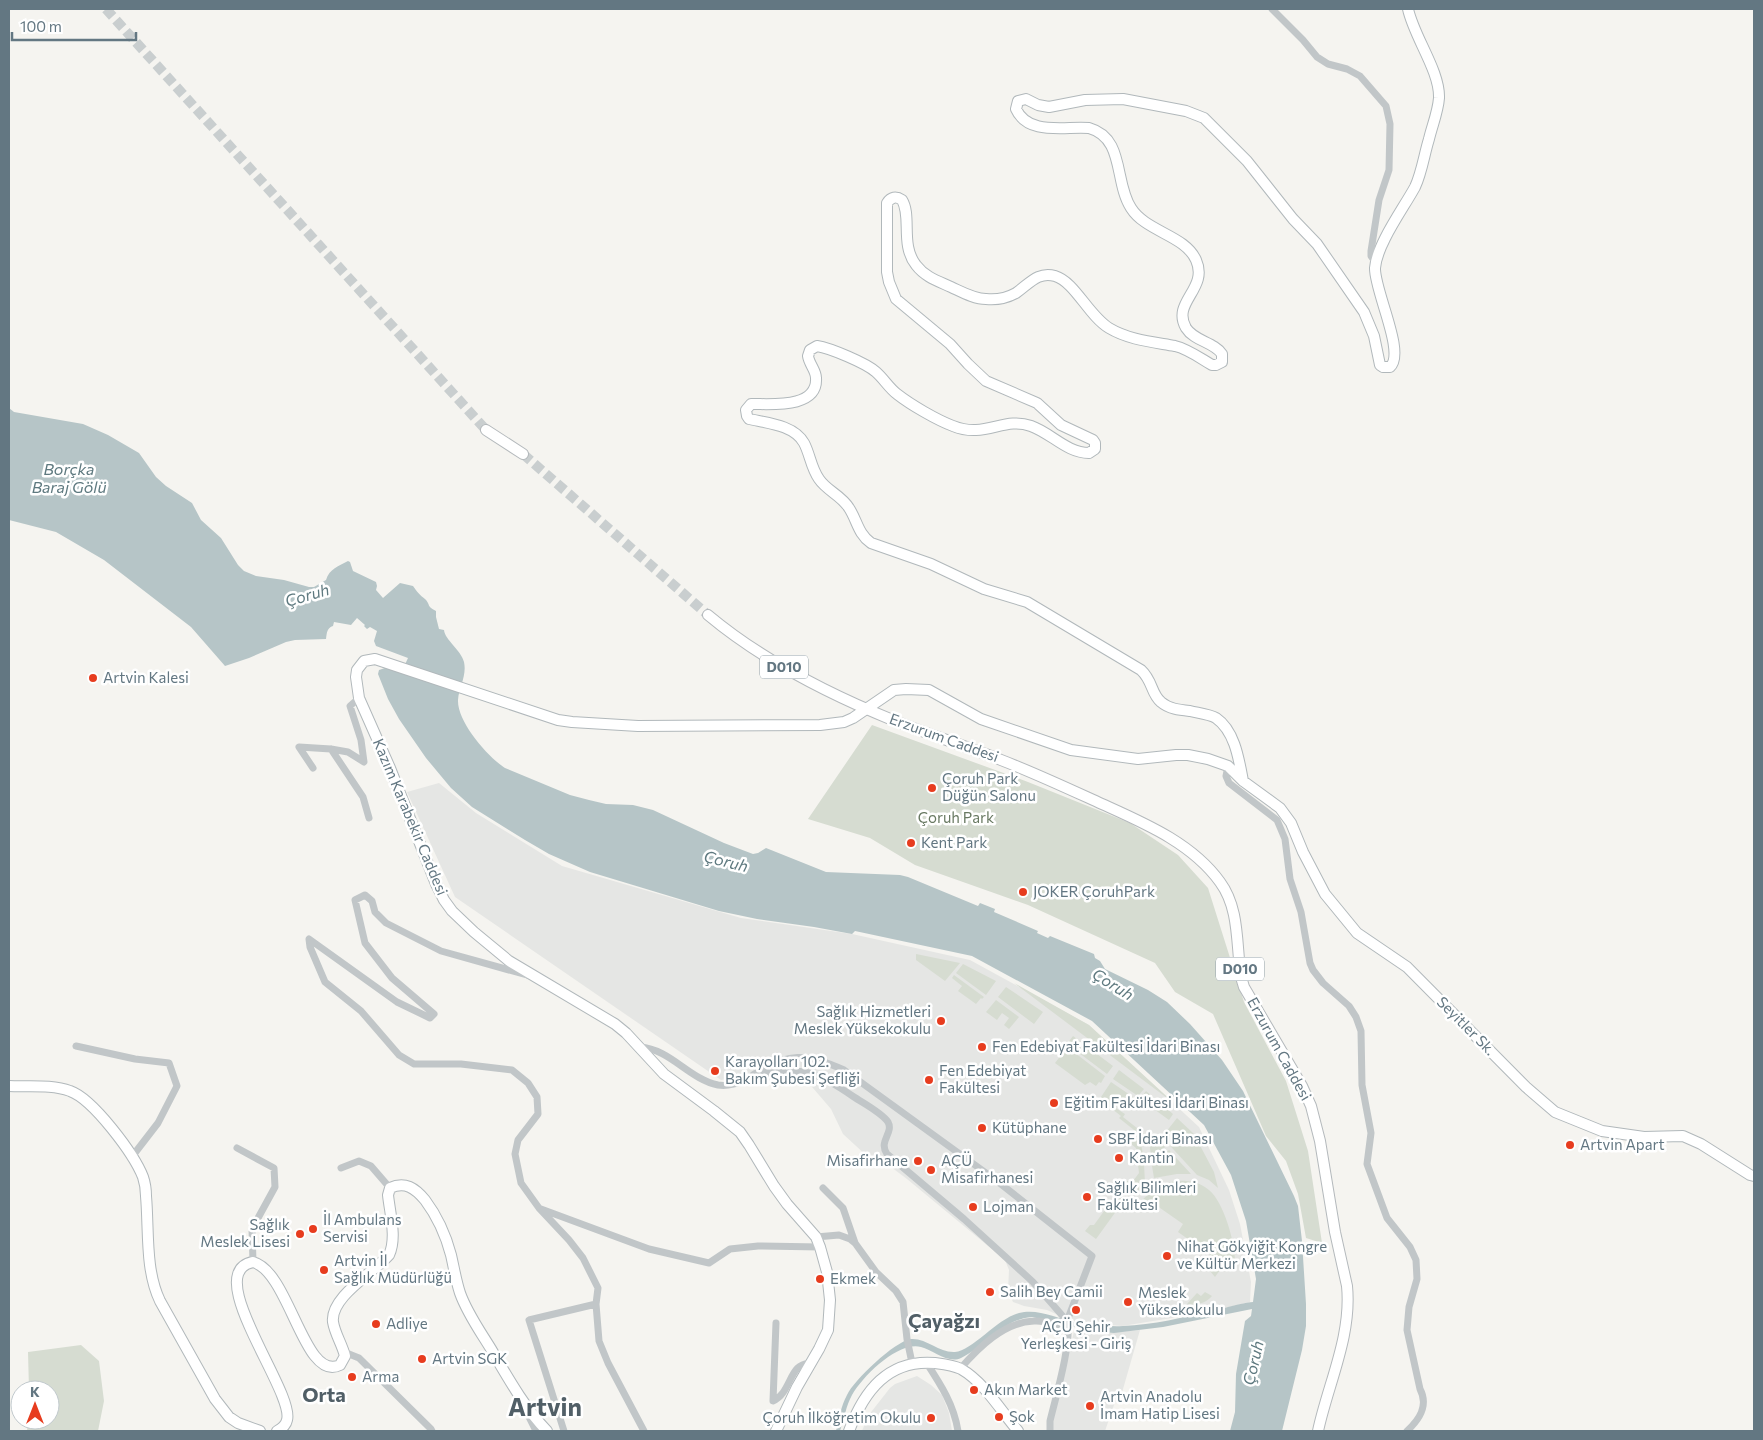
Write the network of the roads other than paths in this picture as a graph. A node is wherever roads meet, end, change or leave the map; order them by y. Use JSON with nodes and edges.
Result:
{"nodes":[{"id":1,"x":1272,"y":9,"type":"edge"},
{"id":2,"x":1408,"y":9,"type":"edge"},
{"id":3,"x":1376,"y":263,"type":"junction"},
{"id":4,"x":486,"y":430,"type":"tunnel mouth"},
{"id":5,"x":523,"y":454,"type":"tunnel mouth"},
{"id":6,"x":708,"y":615,"type":"tunnel mouth"},
{"id":7,"x":359,"y":698,"type":"junction"},
{"id":8,"x":866,"y":708,"type":"junction"},
{"id":9,"x":331,"y":748,"type":"junction"},
{"id":10,"x":1228,"y":766,"type":"junction"},
{"id":11,"x":313,"y":768,"type":"dead end"},
{"id":12,"x":1243,"y":781,"type":"junction"},
{"id":13,"x":369,"y":818,"type":"dead end"},
{"id":14,"x":533,"y":976,"type":"junction"},
{"id":15,"x":76,"y":1046,"type":"dead end"},
{"id":16,"x":640,"y":1047,"type":"junction"},
{"id":17,"x":747,"y":1080,"type":"junction"},
{"id":18,"x":9,"y":1086,"type":"edge"},
{"id":19,"x":237,"y":1148,"type":"dead end"},
{"id":20,"x":132,"y":1158,"type":"junction"},
{"id":21,"x":341,"y":1168,"type":"dead end"},
{"id":22,"x":1754,"y":1176,"type":"edge"},
{"id":23,"x":390,"y":1188,"type":"junction"},
{"id":24,"x":823,"y":1188,"type":"dead end"},
{"id":25,"x":538,"y":1208,"type":"junction"},
{"id":26,"x":816,"y":1237,"type":"junction"},
{"id":27,"x":855,"y":1243,"type":"junction"},
{"id":28,"x":820,"y":1247,"type":"junction"},
{"id":29,"x":252,"y":1262,"type":"junction"},
{"id":30,"x":596,"y":1304,"type":"junction"},
{"id":31,"x":776,"y":1323,"type":"dead end"},
{"id":32,"x":1068,"y":1324,"type":"junction"},
{"id":33,"x":344,"y":1352,"type":"junction"},
{"id":34,"x":926,"y":1362,"type":"junction"},
{"id":35,"x":912,"y":1363,"type":"junction"},
{"id":36,"x":811,"y":1364,"type":"junction"},
{"id":37,"x":960,"y":1369,"type":"junction"},
{"id":38,"x":517,"y":1393,"type":"junction"},
{"id":39,"x":260,"y":1431,"type":"edge"},
{"id":40,"x":277,"y":1431,"type":"edge"},
{"id":41,"x":432,"y":1431,"type":"edge"},
{"id":42,"x":536,"y":1431,"type":"edge"},
{"id":43,"x":547,"y":1431,"type":"edge"},
{"id":44,"x":564,"y":1431,"type":"edge"},
{"id":45,"x":644,"y":1431,"type":"edge"},
{"id":46,"x":776,"y":1431,"type":"edge"},
{"id":47,"x":850,"y":1431,"type":"edge"},
{"id":48,"x":958,"y":1431,"type":"edge"},
{"id":49,"x":1018,"y":1431,"type":"edge"},
{"id":50,"x":1050,"y":1431,"type":"edge"},
{"id":51,"x":1318,"y":1431,"type":"edge"},
{"id":52,"x":1407,"y":1431,"type":"edge"}],
"edges":[{"from":1,"to":3,"type":"street"},
{"from":2,"to":3,"type":"street"},
{"from":3,"to":12,"type":"street"},
{"from":4,"to":5,"type":"street"},
{"from":6,"to":8,"type":"street","number":"D010"},
{"from":7,"to":8,"type":"street","name":"Kazım Karabekir Caddesi"},
{"from":7,"to":9,"type":"street"},
{"from":7,"to":14,"type":"street","name":"Kazım Karabekir Caddesi"},
{"from":8,"to":10,"type":"street","name":"Kazım Karabekir Caddesi"},
{"from":8,"to":51,"type":"street","name":"Erzurum Caddesi","number":"D010"},
{"from":9,"to":11,"type":"street"},
{"from":9,"to":13,"type":"street"},
{"from":10,"to":12,"type":"street","name":"Seyitler Sk."},
{"from":10,"to":52,"type":"street"},
{"from":12,"to":22,"type":"street","name":"Seyitler Sk."},
{"from":14,"to":16,"type":"street","name":"Kazım Karabekir Caddesi"},
{"from":14,"to":25,"type":"street"},
{"from":15,"to":20,"type":"street"},
{"from":16,"to":17,"type":"street"},
{"from":16,"to":26,"type":"street","name":"Kazım Karabekir Caddesi"},
{"from":17,"to":32,"type":"street"},
{"from":17,"to":32,"type":"street"},
{"from":18,"to":20,"type":"street"},
{"from":19,"to":29,"type":"street"},
{"from":20,"to":39,"type":"street"},
{"from":21,"to":23,"type":"street"},
{"from":23,"to":33,"type":"street"},
{"from":23,"to":38,"type":"street"},
{"from":24,"to":27,"type":"street"},
{"from":25,"to":28,"type":"street"},
{"from":25,"to":30,"type":"street"},
{"from":26,"to":27,"type":"street"},
{"from":26,"to":28,"type":"street","name":"Kazım Karabekir Caddesi"},
{"from":27,"to":35,"type":"street"},
{"from":28,"to":36,"type":"street","name":"Kazım Karabekir Caddesi"},
{"from":29,"to":33,"type":"street"},
{"from":29,"to":40,"type":"street"},
{"from":30,"to":44,"type":"street"},
{"from":30,"to":45,"type":"street"},
{"from":31,"to":36,"type":"street"},
{"from":32,"to":37,"type":"street"},
{"from":32,"to":50,"type":"street"},
{"from":33,"to":41,"type":"street"},
{"from":34,"to":35,"type":"street"},
{"from":34,"to":37,"type":"street"},
{"from":34,"to":48,"type":"street"},
{"from":35,"to":47,"type":"street"},
{"from":36,"to":46,"type":"street","name":"Kazım Karabekir Caddesi"},
{"from":37,"to":49,"type":"street"},
{"from":38,"to":42,"type":"street"},
{"from":38,"to":43,"type":"street"}]}
